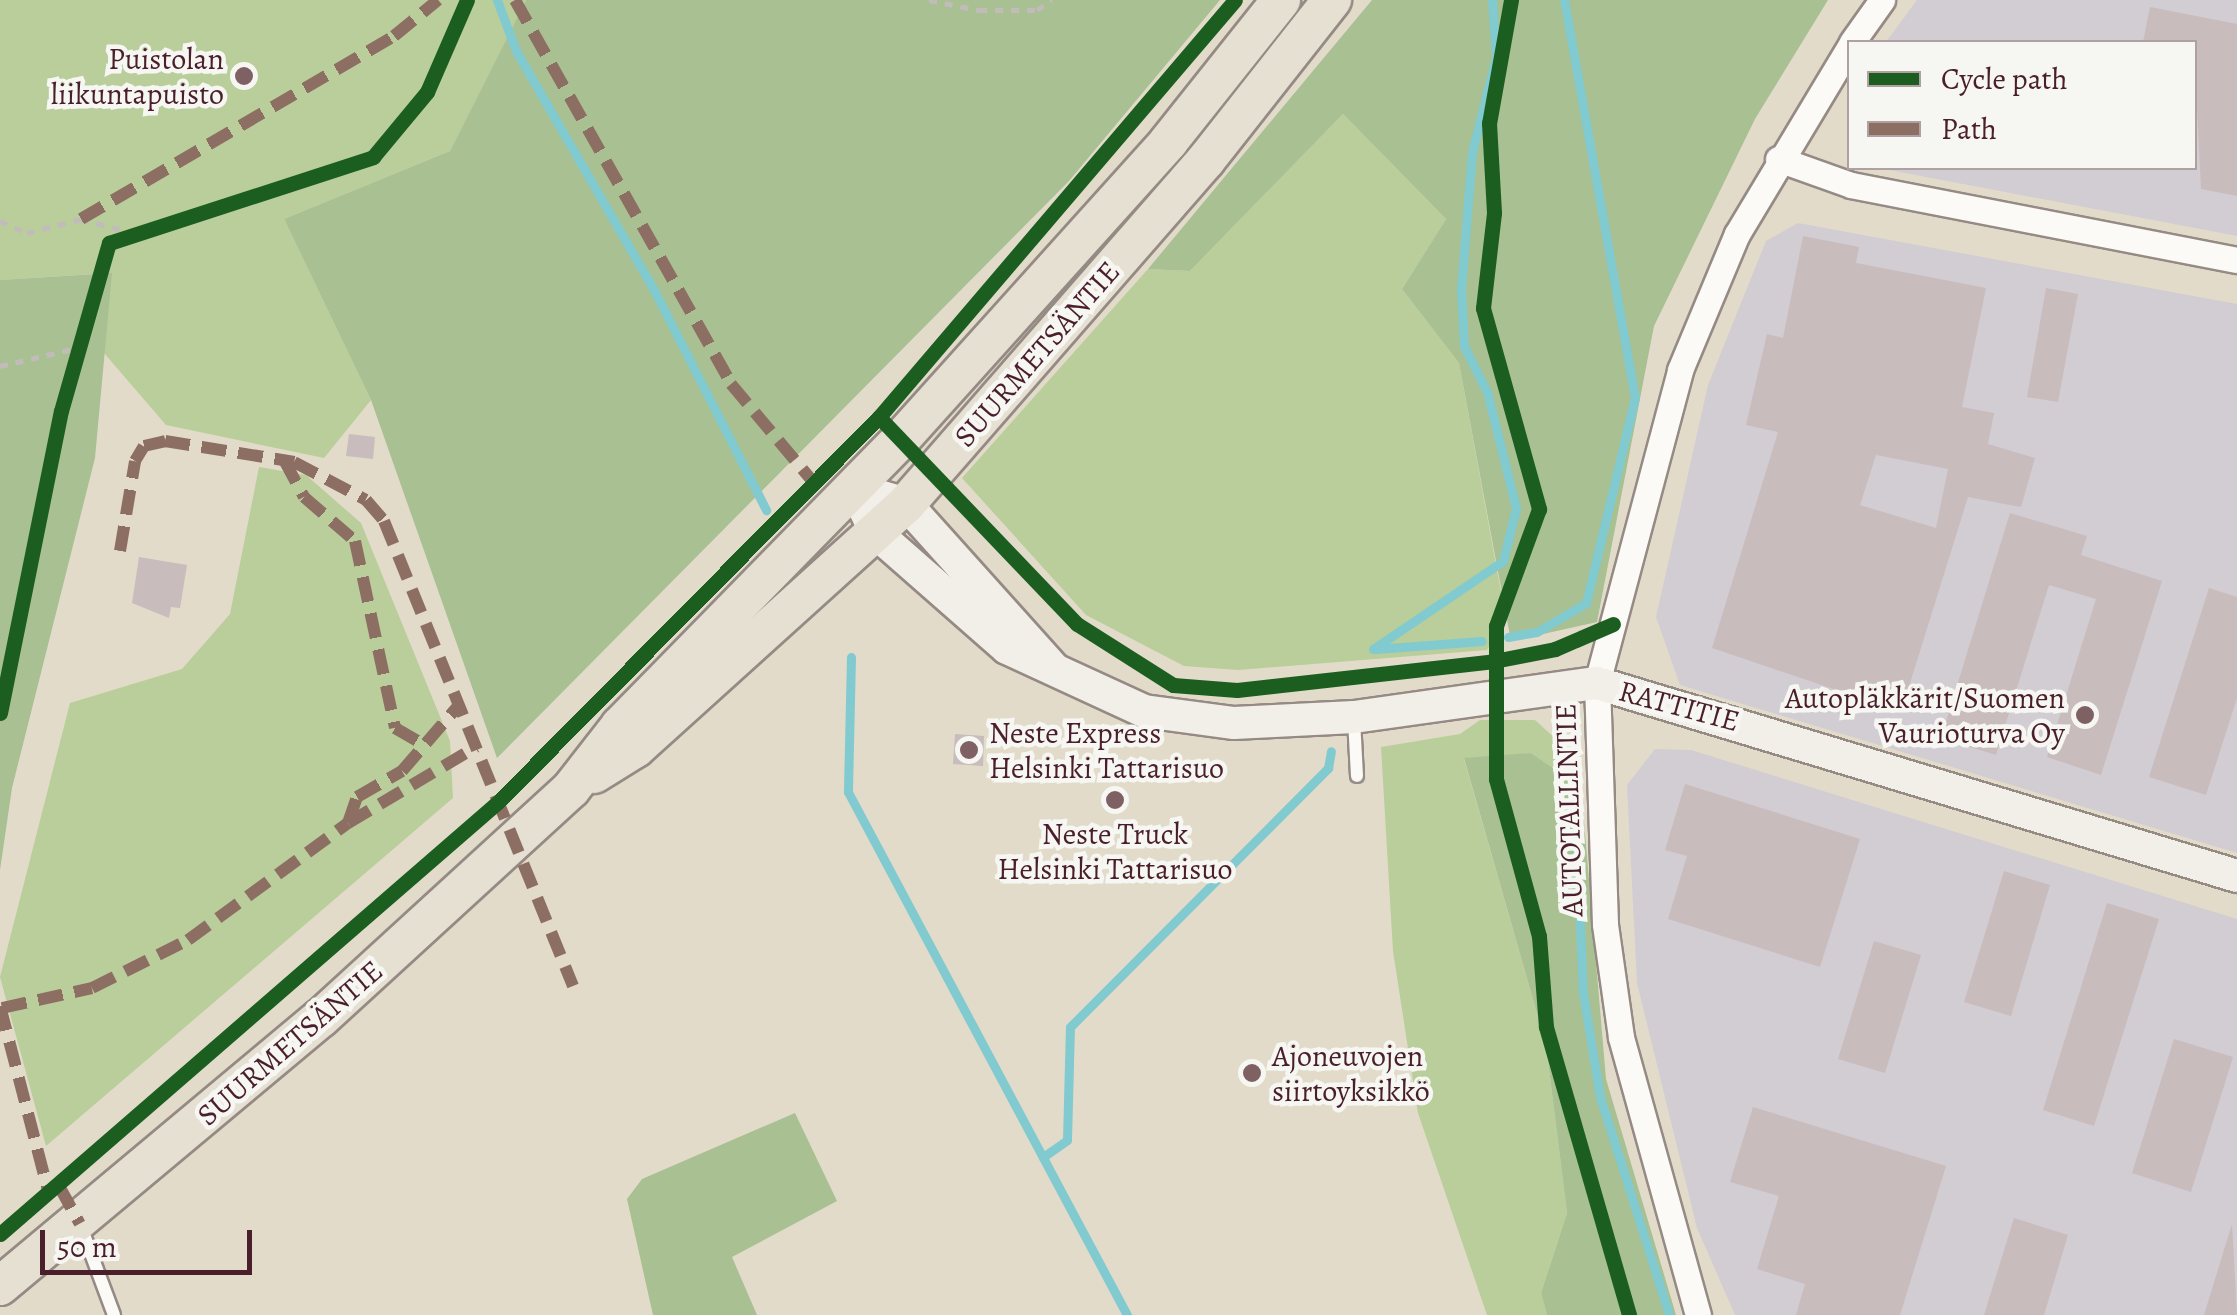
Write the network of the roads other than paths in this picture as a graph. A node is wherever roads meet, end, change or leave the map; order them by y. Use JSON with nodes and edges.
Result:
{"nodes":[{"id":1,"x":1282,"y":0,"type":"edge"},
{"id":2,"x":1332,"y":0,"type":"edge"},
{"id":3,"x":1882,"y":0,"type":"edge"},
{"id":4,"x":1854,"y":40,"type":"edge"},
{"id":5,"x":1847,"y":50,"type":"edge"},
{"id":6,"x":1778,"y":158,"type":"junction"},
{"id":7,"x":2237,"y":260,"type":"edge"},
{"id":8,"x":855,"y":488,"type":"junction"},
{"id":9,"x":906,"y":504,"type":"junction"},
{"id":10,"x":876,"y":533,"type":"junction"},
{"id":11,"x":1053,"y":668,"type":"junction"},
{"id":12,"x":1597,"y":684,"type":"junction"},
{"id":13,"x":1354,"y":717,"type":"junction"},
{"id":14,"x":1357,"y":776,"type":"dead end"},
{"id":15,"x":571,"y":789,"type":"junction"},
{"id":16,"x":2237,"y":876,"type":"edge"},
{"id":17,"x":80,"y":1224,"type":"junction"},
{"id":18,"x":0,"y":1286,"type":"edge"},
{"id":19,"x":114,"y":1315,"type":"edge"},
{"id":20,"x":1698,"y":1315,"type":"edge"}],
"edges":[{"from":1,"to":8,"type":"main road","name":"SUURMETSÄNTIE"},
{"from":2,"to":9,"type":"main road","name":"SUURMETSÄNTIE"},
{"from":3,"to":4,"type":"street","name":"AUTOTALLINTIE"},
{"from":5,"to":6,"type":"street","name":"AUTOTALLINTIE"},
{"from":6,"to":7,"type":"street"},
{"from":6,"to":12,"type":"street","name":"AUTOTALLINTIE"},
{"from":8,"to":9,"type":"street"},
{"from":8,"to":10,"type":"street","name":"RATTITIE"},
{"from":8,"to":15,"type":"main road","name":"SUURMETSÄNTIE"},
{"from":9,"to":10,"type":"main road","name":"SUURMETSÄNTIE"},
{"from":9,"to":11,"type":"street","name":"RATTITIE"},
{"from":10,"to":11,"type":"street","name":"RATTITIE"},
{"from":10,"to":15,"type":"main road","name":"SUURMETSÄNTIE"},
{"from":11,"to":13,"type":"street","name":"RATTITIE"},
{"from":12,"to":13,"type":"street","name":"RATTITIE"},
{"from":12,"to":16,"type":"street","name":"RATTITIE"},
{"from":12,"to":20,"type":"street","name":"AUTOTALLINTIE"},
{"from":13,"to":14,"type":"lane"},
{"from":15,"to":17,"type":"main road","name":"SUURMETSÄNTIE"},
{"from":17,"to":18,"type":"main road","name":"SUURMETSÄNTIE"},
{"from":17,"to":19,"type":"lane"}]}
